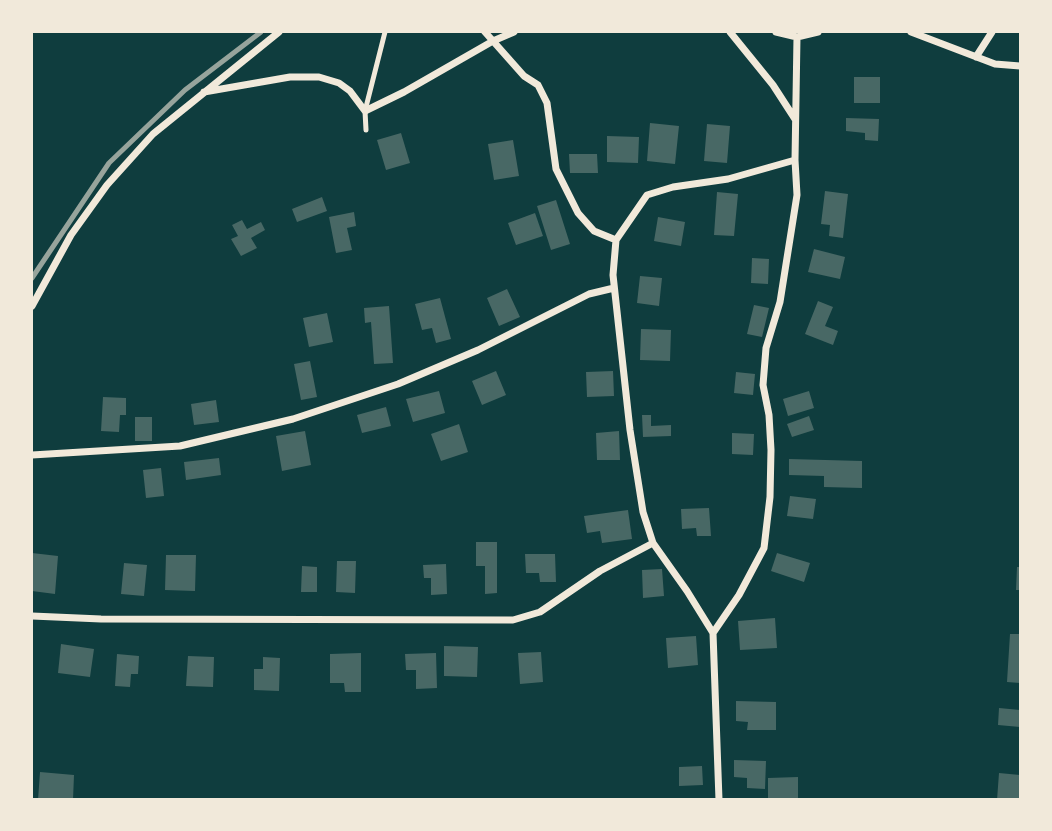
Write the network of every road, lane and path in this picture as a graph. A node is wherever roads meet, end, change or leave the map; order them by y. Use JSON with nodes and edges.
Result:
{"nodes":[{"id":1,"x":279,"y":32,"type":"edge"},
{"id":2,"x":385,"y":32,"type":"edge"},
{"id":3,"x":485,"y":32,"type":"edge"},
{"id":4,"x":514,"y":32,"type":"edge"},
{"id":5,"x":730,"y":32,"type":"edge"},
{"id":6,"x":776,"y":32,"type":"edge"},
{"id":7,"x":818,"y":32,"type":"edge"},
{"id":8,"x":911,"y":32,"type":"edge"},
{"id":9,"x":992,"y":32,"type":"edge"},
{"id":10,"x":797,"y":37,"type":"junction"},
{"id":11,"x":493,"y":41,"type":"junction"},
{"id":12,"x":976,"y":57,"type":"junction"},
{"id":13,"x":1020,"y":66,"type":"edge"},
{"id":14,"x":203,"y":92,"type":"junction"},
{"id":15,"x":365,"y":111,"type":"junction"},
{"id":16,"x":795,"y":120,"type":"junction"},
{"id":17,"x":366,"y":130,"type":"dead end"},
{"id":18,"x":795,"y":160,"type":"junction"},
{"id":19,"x":616,"y":240,"type":"junction"},
{"id":20,"x":614,"y":288,"type":"junction"},
{"id":21,"x":32,"y":306,"type":"edge"},
{"id":22,"x":32,"y":455,"type":"edge"},
{"id":23,"x":653,"y":543,"type":"junction"},
{"id":24,"x":32,"y":615,"type":"edge"},
{"id":25,"x":713,"y":633,"type":"junction"},
{"id":26,"x":719,"y":800,"type":"edge"}],
"edges":[{"from":1,"to":14,"type":"street"},
{"from":2,"to":15,"type":"lane"},
{"from":3,"to":11,"type":"street"},
{"from":4,"to":11,"type":"street"},
{"from":5,"to":16,"type":"street"},
{"from":6,"to":10,"type":"street"},
{"from":7,"to":10,"type":"street"},
{"from":8,"to":12,"type":"street"},
{"from":9,"to":12,"type":"street"},
{"from":10,"to":16,"type":"street"},
{"from":11,"to":15,"type":"street"},
{"from":11,"to":19,"type":"street"},
{"from":12,"to":13,"type":"street"},
{"from":14,"to":15,"type":"street"},
{"from":14,"to":21,"type":"street"},
{"from":15,"to":17,"type":"lane"},
{"from":16,"to":18,"type":"street"},
{"from":18,"to":19,"type":"street"},
{"from":18,"to":25,"type":"street"},
{"from":19,"to":20,"type":"street"},
{"from":20,"to":22,"type":"street"},
{"from":20,"to":23,"type":"street"},
{"from":23,"to":24,"type":"street"},
{"from":23,"to":25,"type":"street"},
{"from":25,"to":26,"type":"street"}]}
